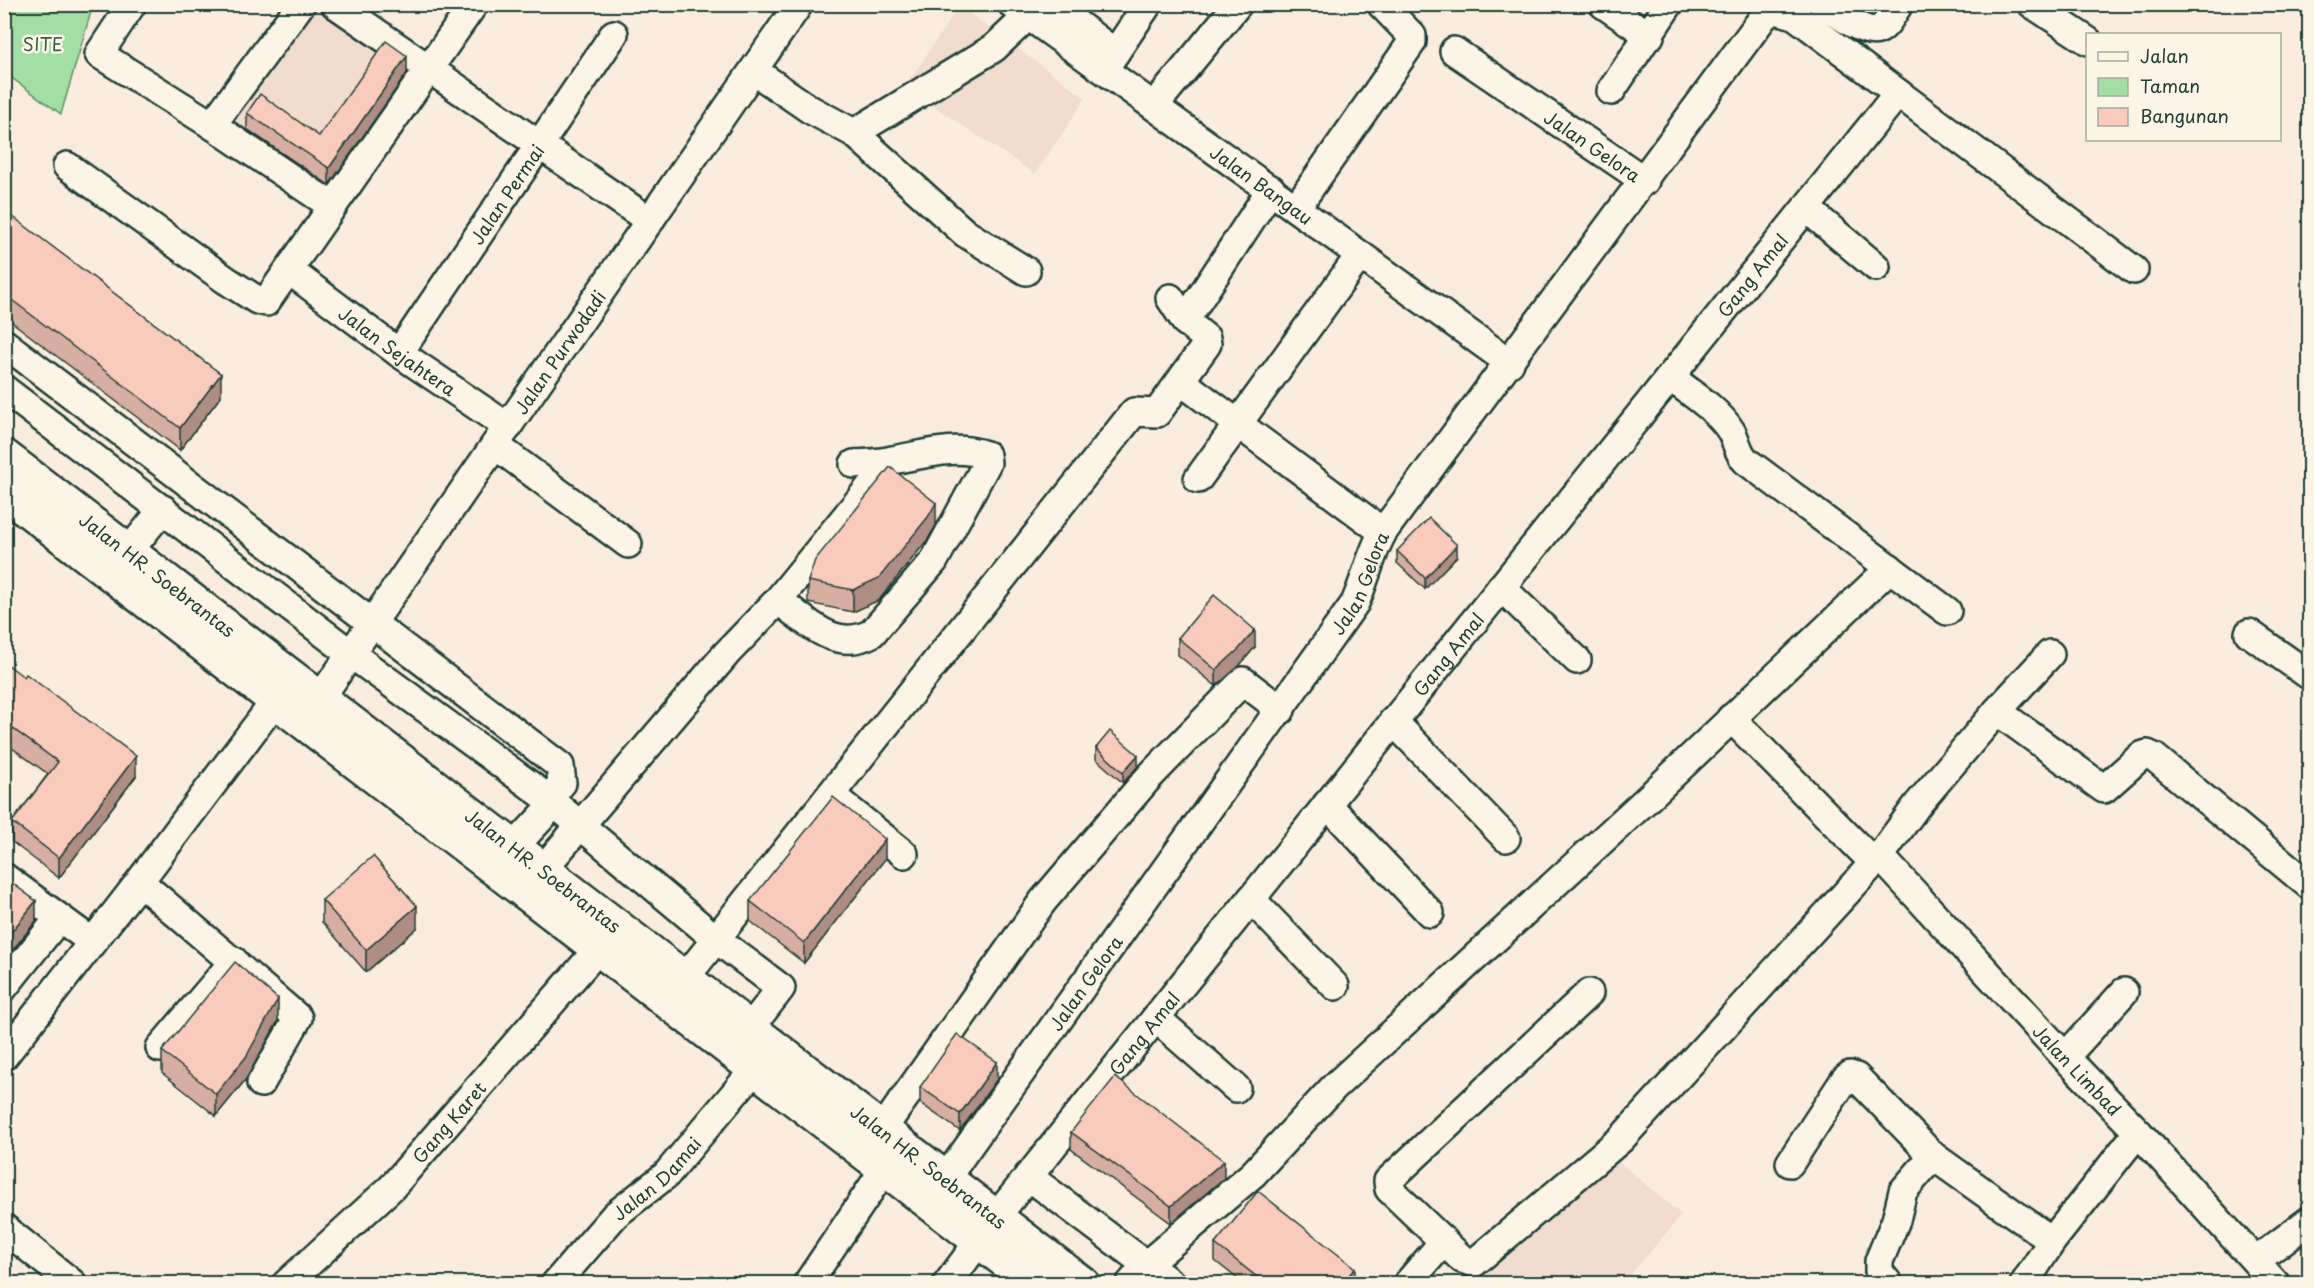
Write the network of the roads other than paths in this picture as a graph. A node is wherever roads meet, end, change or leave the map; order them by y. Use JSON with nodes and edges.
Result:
{"nodes":[{"id":1,"x":132,"y":4,"type":"edge"},
{"id":2,"x":301,"y":4,"type":"edge"},
{"id":3,"x":335,"y":4,"type":"edge"},
{"id":4,"x":474,"y":4,"type":"edge"},
{"id":5,"x":799,"y":4,"type":"edge"},
{"id":6,"x":1148,"y":4,"type":"edge"},
{"id":7,"x":1238,"y":4,"type":"edge"},
{"id":8,"x":1381,"y":4,"type":"edge"},
{"id":9,"x":1603,"y":4,"type":"edge"},
{"id":10,"x":1669,"y":4,"type":"edge"},
{"id":11,"x":1823,"y":4,"type":"edge"},
{"id":12,"x":1899,"y":4,"type":"edge"},
{"id":13,"x":2032,"y":4,"type":"edge"},
{"id":14,"x":1030,"y":8,"type":"edge"},
{"id":15,"x":370,"y":14,"type":"edge"},
{"id":16,"x":614,"y":34,"type":"dead end"},
{"id":17,"x":1650,"y":36,"type":"junction"},
{"id":18,"x":2086,"y":40,"type":"edge"},
{"id":19,"x":1454,"y":51,"type":"dead end"},
{"id":20,"x":1109,"y":61,"type":"junction"},
{"id":21,"x":429,"y":69,"type":"junction"},
{"id":22,"x":754,"y":71,"type":"junction"},
{"id":23,"x":1611,"y":92,"type":"dead end"},
{"id":24,"x":1898,"y":93,"type":"junction"},
{"id":25,"x":1155,"y":105,"type":"junction"},
{"id":26,"x":212,"y":125,"type":"junction"},
{"id":27,"x":854,"y":133,"type":"junction"},
{"id":28,"x":538,"y":144,"type":"junction"},
{"id":29,"x":67,"y":166,"type":"dead end"},
{"id":30,"x":1645,"y":181,"type":"junction"},
{"id":31,"x":1271,"y":189,"type":"junction"},
{"id":32,"x":332,"y":206,"type":"junction"},
{"id":33,"x":1296,"y":208,"type":"junction"},
{"id":34,"x":1806,"y":208,"type":"junction"},
{"id":35,"x":650,"y":221,"type":"junction"},
{"id":36,"x":1360,"y":255,"type":"junction"},
{"id":37,"x":1876,"y":267,"type":"dead end"},
{"id":38,"x":2134,"y":270,"type":"dead end"},
{"id":39,"x":290,"y":271,"type":"junction"},
{"id":40,"x":1026,"y":271,"type":"dead end"},
{"id":41,"x":1170,"y":298,"type":"dead end"},
{"id":42,"x":1185,"y":321,"type":"junction"},
{"id":43,"x":399,"y":353,"type":"junction"},
{"id":44,"x":10,"y":356,"type":"edge"},
{"id":45,"x":1510,"y":363,"type":"junction"},
{"id":46,"x":1670,"y":377,"type":"junction"},
{"id":47,"x":1182,"y":382,"type":"junction"},
{"id":48,"x":4,"y":389,"type":"edge"},
{"id":49,"x":1238,"y":426,"type":"junction"},
{"id":50,"x":502,"y":436,"type":"junction"},
{"id":51,"x":4,"y":456,"type":"edge"},
{"id":52,"x":891,"y":461,"type":"junction"},
{"id":53,"x":854,"y":464,"type":"dead end"},
{"id":54,"x":1198,"y":479,"type":"dead end"},
{"id":55,"x":191,"y":485,"type":"junction"},
{"id":56,"x":4,"y":492,"type":"edge"},
{"id":57,"x":166,"y":511,"type":"junction"},
{"id":58,"x":1383,"y":532,"type":"junction"},
{"id":59,"x":628,"y":544,"type":"dead end"},
{"id":60,"x":128,"y":552,"type":"junction"},
{"id":61,"x":1890,"y":568,"type":"junction"},
{"id":62,"x":1501,"y":587,"type":"junction"},
{"id":63,"x":778,"y":600,"type":"junction"},
{"id":64,"x":1947,"y":611,"type":"dead end"},
{"id":65,"x":372,"y":624,"type":"junction"},
{"id":66,"x":2249,"y":633,"type":"dead end"},
{"id":67,"x":351,"y":654,"type":"junction"},
{"id":68,"x":2050,"y":654,"type":"dead end"},
{"id":69,"x":1577,"y":660,"type":"dead end"},
{"id":70,"x":2310,"y":676,"type":"edge"},
{"id":71,"x":276,"y":700,"type":"junction"},
{"id":72,"x":320,"y":700,"type":"junction"},
{"id":73,"x":1281,"y":710,"type":"junction"},
{"id":74,"x":1997,"y":711,"type":"junction"},
{"id":75,"x":1731,"y":718,"type":"junction"},
{"id":76,"x":1394,"y":721,"type":"junction"},
{"id":77,"x":831,"y":795,"type":"junction"},
{"id":78,"x":552,"y":801,"type":"junction"},
{"id":79,"x":1327,"y":804,"type":"junction"},
{"id":80,"x":579,"y":825,"type":"junction"},
{"id":81,"x":1506,"y":838,"type":"dead end"},
{"id":82,"x":514,"y":847,"type":"junction"},
{"id":83,"x":904,"y":854,"type":"dead end"},
{"id":84,"x":1877,"y":860,"type":"junction"},
{"id":85,"x":543,"y":869,"type":"junction"},
{"id":86,"x":4,"y":877,"type":"edge"},
{"id":87,"x":2310,"y":886,"type":"edge"},
{"id":88,"x":141,"y":890,"type":"junction"},
{"id":89,"x":1251,"y":899,"type":"junction"},
{"id":90,"x":1430,"y":913,"type":"dead end"},
{"id":91,"x":59,"y":918,"type":"junction"},
{"id":92,"x":716,"y":939,"type":"junction"},
{"id":93,"x":91,"y":941,"type":"junction"},
{"id":94,"x":599,"y":948,"type":"junction"},
{"id":95,"x":234,"y":961,"type":"junction"},
{"id":96,"x":685,"y":978,"type":"junction"},
{"id":97,"x":1335,"y":986,"type":"dead end"},
{"id":98,"x":4,"y":987,"type":"edge"},
{"id":99,"x":2124,"y":992,"type":"dead end"},
{"id":100,"x":1589,"y":993,"type":"dead end"},
{"id":101,"x":1156,"y":1018,"type":"junction"},
{"id":102,"x":750,"y":1028,"type":"junction"},
{"id":103,"x":160,"y":1048,"type":"dead end"},
{"id":104,"x":4,"y":1056,"type":"edge"},
{"id":105,"x":2065,"y":1058,"type":"junction"},
{"id":106,"x":755,"y":1069,"type":"junction"},
{"id":107,"x":261,"y":1083,"type":"dead end"},
{"id":108,"x":1236,"y":1088,"type":"dead end"},
{"id":109,"x":882,"y":1130,"type":"junction"},
{"id":110,"x":2138,"y":1132,"type":"junction"},
{"id":111,"x":1933,"y":1156,"type":"junction"},
{"id":112,"x":1790,"y":1163,"type":"dead end"},
{"id":113,"x":885,"y":1168,"type":"junction"},
{"id":114,"x":1028,"y":1176,"type":"junction"},
{"id":115,"x":946,"y":1178,"type":"junction"},
{"id":116,"x":2310,"y":1220,"type":"edge"},
{"id":117,"x":4,"y":1228,"type":"edge"},
{"id":118,"x":988,"y":1229,"type":"junction"},
{"id":119,"x":1444,"y":1241,"type":"junction"},
{"id":120,"x":2052,"y":1242,"type":"junction"},
{"id":121,"x":2257,"y":1260,"type":"junction"},
{"id":122,"x":1138,"y":1274,"type":"edge"},
{"id":123,"x":1879,"y":1280,"type":"edge"},
{"id":124,"x":73,"y":1284,"type":"edge"},
{"id":125,"x":286,"y":1284,"type":"edge"},
{"id":126,"x":555,"y":1284,"type":"edge"},
{"id":127,"x":807,"y":1284,"type":"edge"},
{"id":128,"x":947,"y":1284,"type":"edge"},
{"id":129,"x":1035,"y":1284,"type":"edge"},
{"id":130,"x":1083,"y":1284,"type":"edge"},
{"id":131,"x":1172,"y":1284,"type":"edge"},
{"id":132,"x":1407,"y":1284,"type":"edge"},
{"id":133,"x":2024,"y":1284,"type":"edge"},
{"id":134,"x":2276,"y":1284,"type":"edge"}],
"edges":[{"from":1,"to":26,"type":"street"},
{"from":2,"to":26,"type":"street"},
{"from":3,"to":15,"type":"street"},
{"from":4,"to":21,"type":"street"},
{"from":5,"to":22,"type":"street","name":"Jalan Purwodadi"},
{"from":6,"to":20,"type":"street"},
{"from":7,"to":25,"type":"street"},
{"from":8,"to":33,"type":"street"},
{"from":9,"to":17,"type":"street"},
{"from":10,"to":17,"type":"street"},
{"from":11,"to":12,"type":"street"},
{"from":13,"to":18,"type":"street"},
{"from":14,"to":20,"type":"street","name":"Jalan Bangau"},
{"from":14,"to":27,"type":"street"},
{"from":15,"to":21,"type":"street"},
{"from":16,"to":28,"type":"street","name":"Jalan Permai"},
{"from":17,"to":23,"type":"street"},
{"from":19,"to":30,"type":"street","name":"Jalan Gelora"},
{"from":20,"to":25,"type":"street","name":"Jalan Bangau"},
{"from":21,"to":28,"type":"street"},
{"from":21,"to":32,"type":"street"},
{"from":22,"to":27,"type":"street"},
{"from":22,"to":35,"type":"street","name":"Jalan Purwodadi"},
{"from":24,"to":30,"type":"street"},
{"from":24,"to":34,"type":"street","name":"Gang Amal"},
{"from":24,"to":38,"type":"street"},
{"from":25,"to":31,"type":"street","name":"Jalan Bangau"},
{"from":26,"to":32,"type":"street"},
{"from":27,"to":40,"type":"street"},
{"from":28,"to":35,"type":"street"},
{"from":28,"to":43,"type":"street","name":"Jalan Permai"},
{"from":29,"to":39,"type":"street"},
{"from":30,"to":45,"type":"street","name":"Jalan Gelora"},
{"from":31,"to":33,"type":"street","name":"Jalan Bangau"},
{"from":31,"to":42,"type":"street"},
{"from":32,"to":39,"type":"street"},
{"from":33,"to":36,"type":"street","name":"Jalan Bangau"},
{"from":34,"to":37,"type":"street"},
{"from":34,"to":46,"type":"street","name":"Gang Amal"},
{"from":35,"to":50,"type":"street","name":"Jalan Purwodadi"},
{"from":36,"to":45,"type":"street","name":"Jalan Bangau"},
{"from":36,"to":49,"type":"street"},
{"from":39,"to":43,"type":"street","name":"Jalan Sejahtera"},
{"from":41,"to":42,"type":"street"},
{"from":42,"to":47,"type":"street"},
{"from":43,"to":50,"type":"street","name":"Jalan Sejahtera"},
{"from":44,"to":55,"type":"street"},
{"from":45,"to":58,"type":"street","name":"Jalan Gelora"},
{"from":46,"to":61,"type":"street"},
{"from":46,"to":62,"type":"street","name":"Gang Amal"},
{"from":47,"to":49,"type":"street"},
{"from":47,"to":77,"type":"street"},
{"from":48,"to":57,"type":"street"},
{"from":49,"to":54,"type":"street"},
{"from":49,"to":58,"type":"street"},
{"from":50,"to":59,"type":"street","name":"Jalan Sejahtera"},
{"from":50,"to":65,"type":"street","name":"Jalan Purwodadi"},
{"from":51,"to":60,"type":"main road","name":"Jalan HR. Soebrantas"},
{"from":52,"to":53,"type":"street"},
{"from":52,"to":63,"type":"street"},
{"from":52,"to":63,"type":"street"},
{"from":55,"to":57,"type":"street"},
{"from":55,"to":65,"type":"street"},
{"from":56,"to":71,"type":"main road","name":"Jalan HR. Soebrantas"},
{"from":57,"to":60,"type":"street"},
{"from":57,"to":67,"type":"street"},
{"from":58,"to":73,"type":"street","name":"Jalan Gelora"},
{"from":60,"to":72,"type":"main road","name":"Jalan HR. Soebrantas"},
{"from":61,"to":64,"type":"street"},
{"from":61,"to":75,"type":"street"},
{"from":62,"to":69,"type":"street"},
{"from":62,"to":76,"type":"street","name":"Gang Amal"},
{"from":63,"to":80,"type":"street"},
{"from":65,"to":67,"type":"street","name":"Jalan Purwodadi"},
{"from":65,"to":78,"type":"street"},
{"from":66,"to":70,"type":"street"},
{"from":67,"to":72,"type":"street","name":"Jalan Purwodadi"},
{"from":67,"to":78,"type":"street"},
{"from":68,"to":74,"type":"street"},
{"from":71,"to":88,"type":"street"},
{"from":71,"to":94,"type":"main road","name":"Jalan HR. Soebrantas"},
{"from":72,"to":82,"type":"main road","name":"Jalan HR. Soebrantas"},
{"from":73,"to":109,"type":"street"},
{"from":73,"to":115,"type":"street","name":"Jalan Gelora"},
{"from":74,"to":84,"type":"street"},
{"from":74,"to":87,"type":"street"},
{"from":75,"to":84,"type":"street","name":"Jalan Limbad"},
{"from":75,"to":122,"type":"street"},
{"from":76,"to":79,"type":"street","name":"Gang Amal"},
{"from":76,"to":81,"type":"street"},
{"from":77,"to":83,"type":"street"},
{"from":77,"to":92,"type":"street"},
{"from":78,"to":80,"type":"street"},
{"from":78,"to":82,"type":"street"},
{"from":79,"to":89,"type":"street","name":"Gang Amal"},
{"from":79,"to":90,"type":"street"},
{"from":80,"to":85,"type":"street"},
{"from":80,"to":92,"type":"street"},
{"from":82,"to":85,"type":"main road","name":"Jalan HR. Soebrantas"},
{"from":84,"to":105,"type":"street","name":"Jalan Limbad"},
{"from":84,"to":119,"type":"street"},
{"from":85,"to":96,"type":"main road","name":"Jalan HR. Soebrantas"},
{"from":86,"to":91,"type":"street"},
{"from":88,"to":93,"type":"street"},
{"from":88,"to":95,"type":"street"},
{"from":89,"to":97,"type":"street"},
{"from":89,"to":101,"type":"street","name":"Gang Amal"},
{"from":91,"to":93,"type":"street"},
{"from":91,"to":98,"type":"street"},
{"from":92,"to":96,"type":"street"},
{"from":92,"to":102,"type":"street"},
{"from":93,"to":104,"type":"street"},
{"from":94,"to":106,"type":"main road","name":"Jalan HR. Soebrantas"},
{"from":94,"to":125,"type":"street","name":"Gang Karet"},
{"from":95,"to":103,"type":"street"},
{"from":95,"to":107,"type":"street"},
{"from":96,"to":102,"type":"main road","name":"Jalan HR. Soebrantas"},
{"from":99,"to":105,"type":"street"},
{"from":100,"to":119,"type":"street"},
{"from":101,"to":108,"type":"street"},
{"from":101,"to":114,"type":"street","name":"Gang Amal"},
{"from":102,"to":109,"type":"main road","name":"Jalan HR. Soebrantas"},
{"from":105,"to":110,"type":"street","name":"Jalan Limbad"},
{"from":106,"to":113,"type":"main road","name":"Jalan HR. Soebrantas"},
{"from":106,"to":126,"type":"street","name":"Jalan Damai"},
{"from":109,"to":115,"type":"main road","name":"Jalan HR. Soebrantas"},
{"from":110,"to":120,"type":"street"},
{"from":110,"to":121,"type":"street","name":"Jalan Limbad"},
{"from":111,"to":112,"type":"street"},
{"from":111,"to":120,"type":"street"},
{"from":111,"to":123,"type":"street"},
{"from":113,"to":118,"type":"main road","name":"Jalan HR. Soebrantas"},
{"from":113,"to":127,"type":"street"},
{"from":114,"to":118,"type":"street","name":"Gang Amal"},
{"from":114,"to":122,"type":"street"},
{"from":115,"to":118,"type":"main road","name":"Jalan HR. Soebrantas"},
{"from":116,"to":121,"type":"street"},
{"from":117,"to":124,"type":"street"},
{"from":118,"to":128,"type":"street","name":"Gang Amal"},
{"from":118,"to":129,"type":"main road","name":"Jalan HR. Soebrantas"},
{"from":118,"to":130,"type":"main road","name":"Jalan HR. Soebrantas"},
{"from":119,"to":132,"type":"street"},
{"from":120,"to":133,"type":"street"},
{"from":121,"to":134,"type":"street","name":"Jalan Limbad"},
{"from":122,"to":131,"type":"street"}]}
